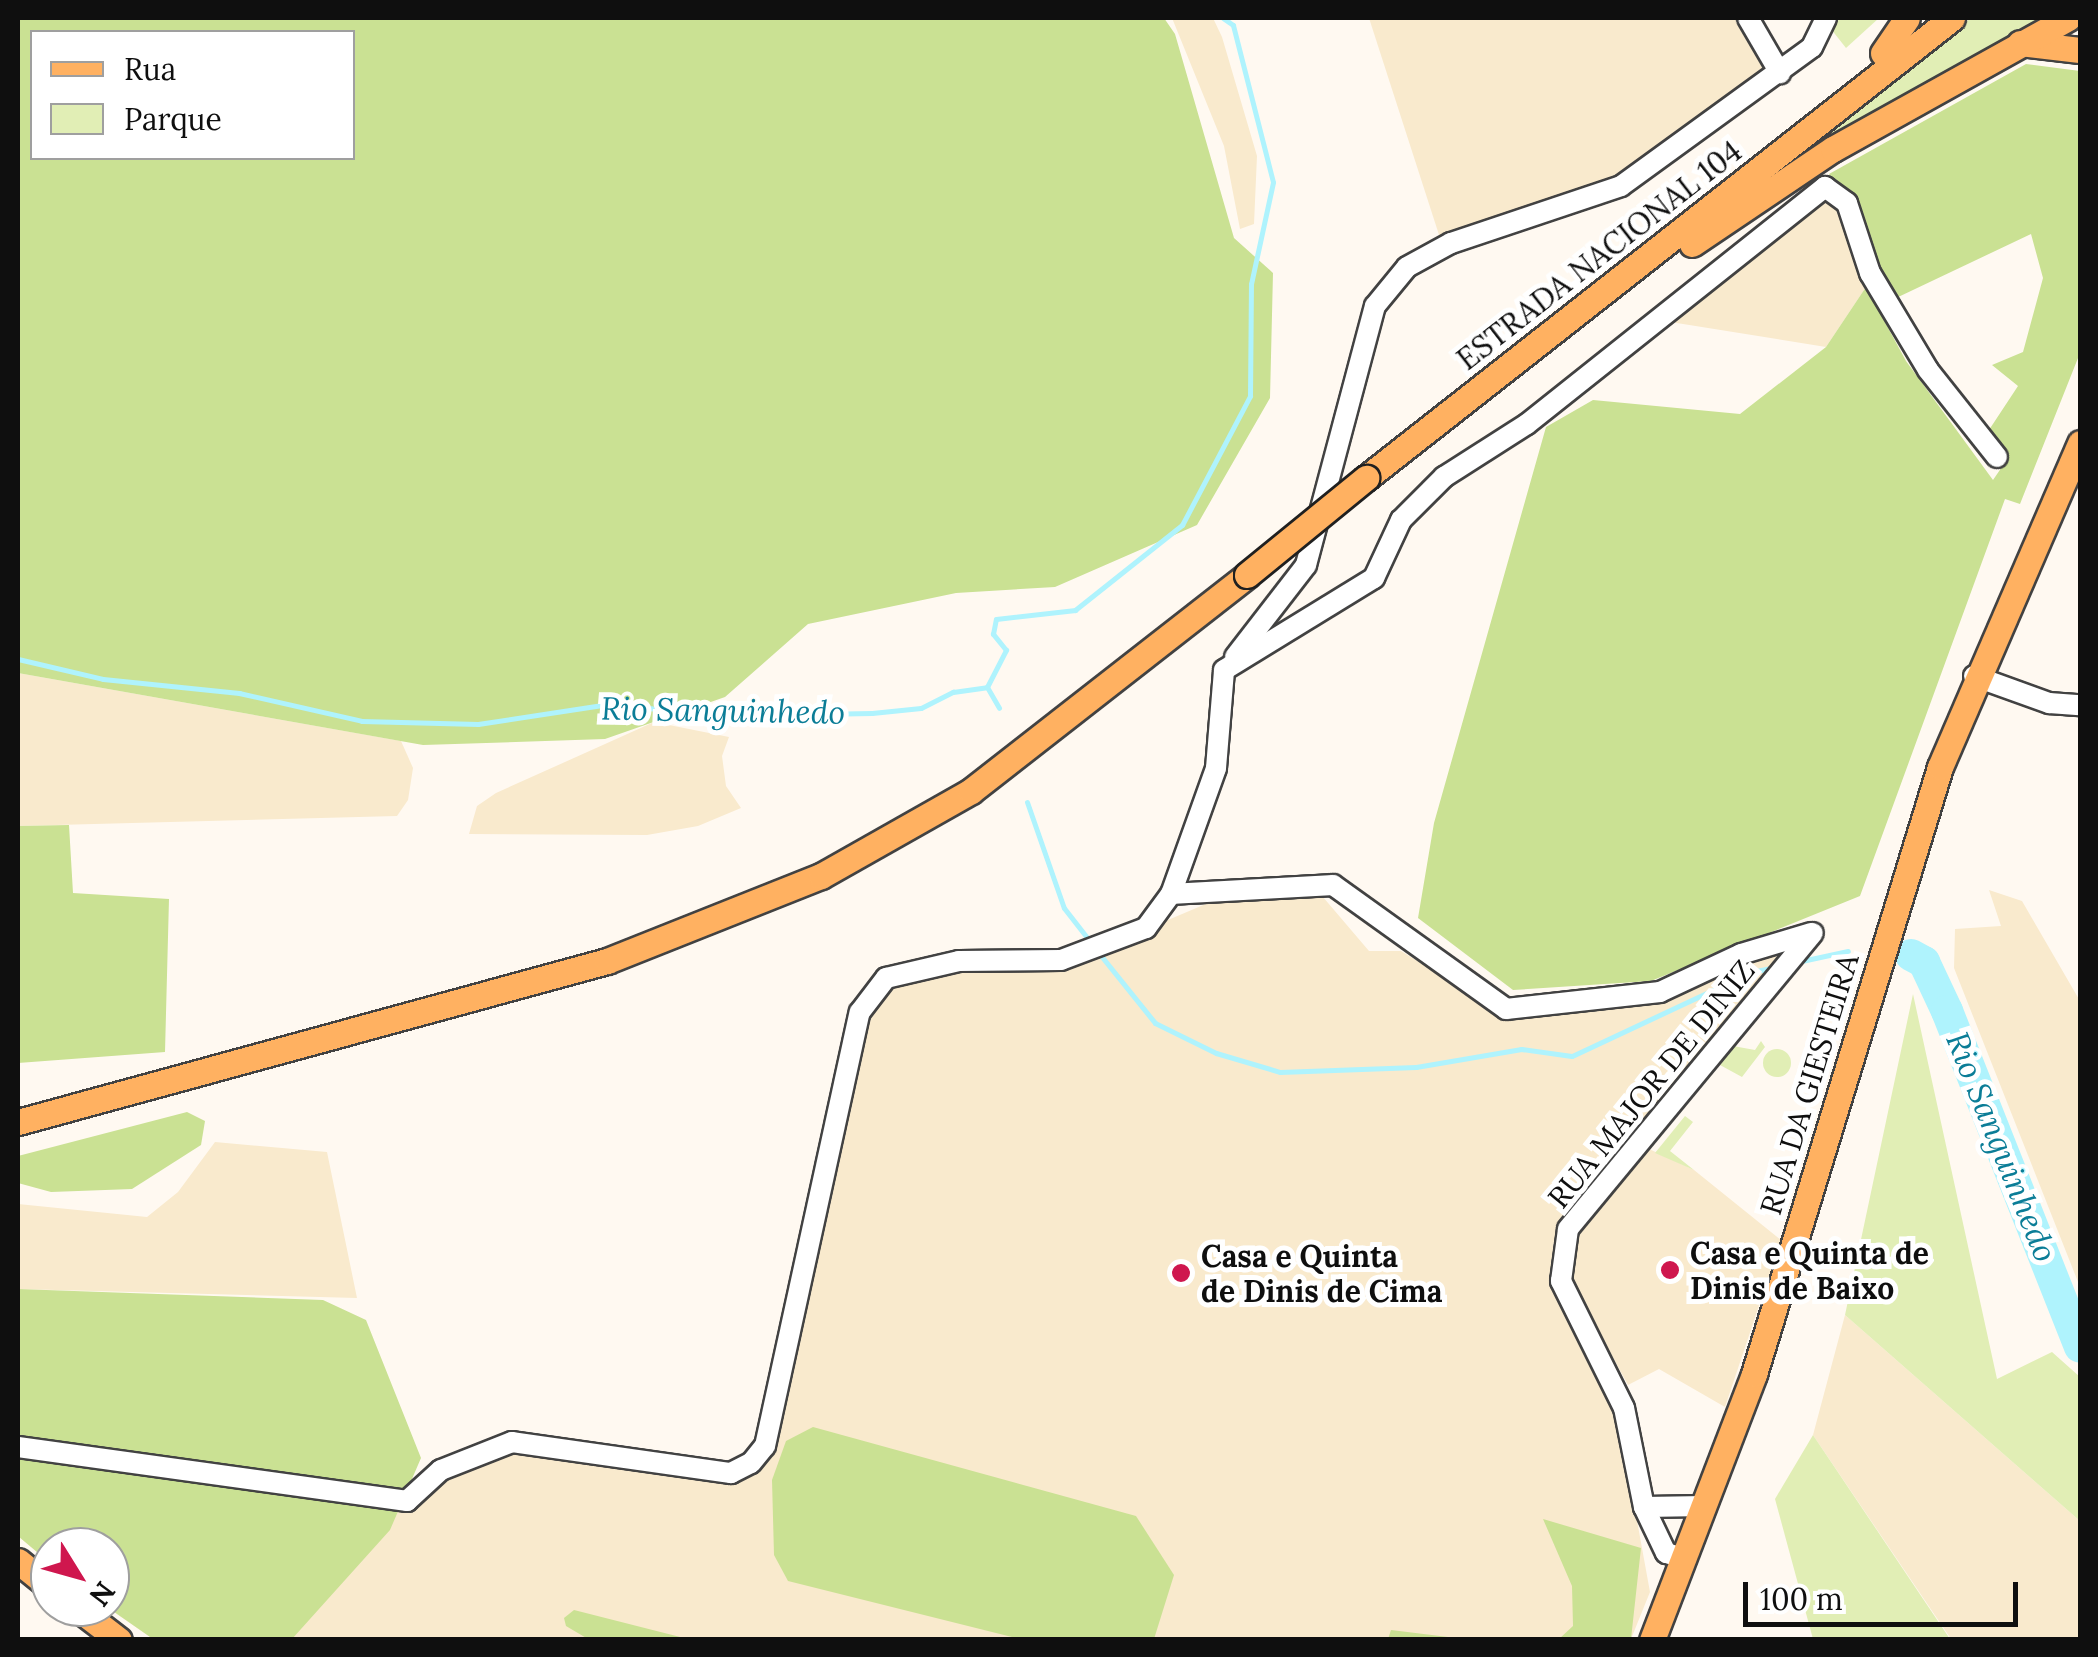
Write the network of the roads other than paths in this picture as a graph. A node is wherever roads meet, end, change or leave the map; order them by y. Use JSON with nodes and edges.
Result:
{"nodes":[{"id":1,"x":1748,"y":18,"type":"edge"},
{"id":2,"x":1826,"y":18,"type":"edge"},
{"id":3,"x":1907,"y":18,"type":"edge"},
{"id":4,"x":1928,"y":18,"type":"edge"},
{"id":5,"x":1952,"y":18,"type":"edge"},
{"id":6,"x":2068,"y":18,"type":"edge"},
{"id":7,"x":2020,"y":43,"type":"junction"},
{"id":8,"x":2080,"y":50,"type":"edge"},
{"id":9,"x":1883,"y":54,"type":"junction"},
{"id":10,"x":1780,"y":73,"type":"junction"},
{"id":11,"x":1624,"y":280,"type":"junction"},
{"id":12,"x":1468,"y":398,"type":"junction"},
{"id":13,"x":2080,"y":421,"type":"edge"},
{"id":14,"x":2080,"y":443,"type":"edge"},
{"id":15,"x":1997,"y":458,"type":"dead end"},
{"id":16,"x":2032,"y":549,"type":"junction"},
{"id":17,"x":1224,"y":670,"type":"junction"},
{"id":18,"x":1974,"y":676,"type":"junction"},
{"id":19,"x":2080,"y":705,"type":"edge"},
{"id":20,"x":1171,"y":894,"type":"junction"},
{"id":21,"x":18,"y":1122,"type":"edge"},
{"id":22,"x":18,"y":1447,"type":"edge"},
{"id":23,"x":1705,"y":1506,"type":"junction"},
{"id":24,"x":1644,"y":1507,"type":"junction"},
{"id":25,"x":1685,"y":1560,"type":"junction"},
{"id":26,"x":1652,"y":1640,"type":"edge"}],
"edges":[{"from":1,"to":10,"type":"street"},
{"from":2,"to":10,"type":"street"},
{"from":3,"to":9,"type":"main road"},
{"from":4,"to":9,"type":"main road","name":"ESTRADA NACIONAL 104"},
{"from":5,"to":11,"type":"main road","name":"ESTRADA NACIONAL 104"},
{"from":6,"to":7,"type":"main road"},
{"from":7,"to":8,"type":"main road"},
{"from":7,"to":11,"type":"main road"},
{"from":9,"to":12,"type":"main road","name":"ESTRADA NACIONAL 104"},
{"from":10,"to":17,"type":"street"},
{"from":11,"to":12,"type":"main road","name":"ESTRADA NACIONAL 104"},
{"from":12,"to":21,"type":"main road","bridge":true},
{"from":13,"to":16,"type":"main road"},
{"from":14,"to":16,"type":"main road"},
{"from":15,"to":17,"type":"street"},
{"from":16,"to":18,"type":"main road","name":"RUA DA GIESTEIRA"},
{"from":17,"to":20,"type":"street"},
{"from":18,"to":19,"type":"street"},
{"from":18,"to":23,"type":"main road","name":"RUA DA GIESTEIRA"},
{"from":20,"to":22,"type":"street"},
{"from":20,"to":24,"type":"street","name":"RUA MAJOR DE DINIZ"},
{"from":23,"to":24,"type":"street"},
{"from":23,"to":25,"type":"main road","name":"RUA DA GIESTEIRA"},
{"from":24,"to":25,"type":"street","name":"RUA MAJOR DE DINIZ"},
{"from":25,"to":26,"type":"main road","name":"RUA DA GIESTEIRA"}]}
